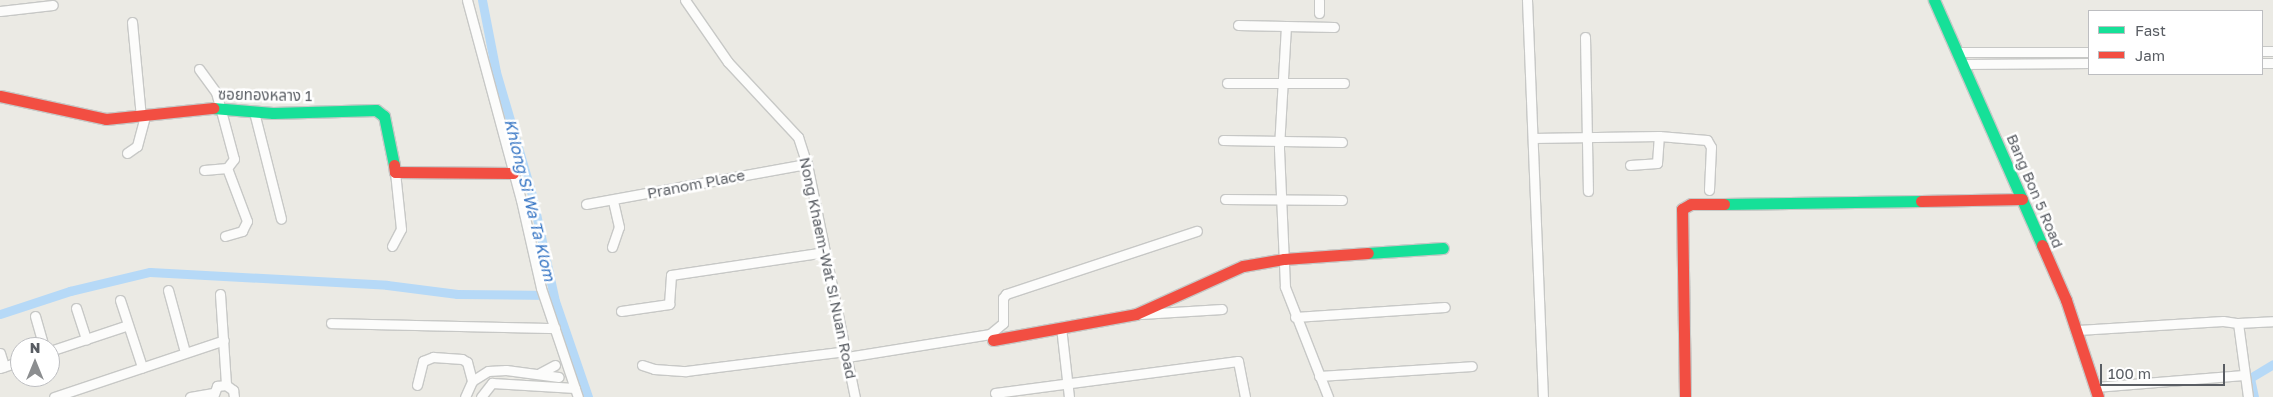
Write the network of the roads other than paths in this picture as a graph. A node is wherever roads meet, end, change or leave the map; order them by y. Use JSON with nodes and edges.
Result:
{"nodes":[{"id":1,"x":467,"y":0,"type":"edge"},
{"id":2,"x":685,"y":0,"type":"edge"},
{"id":3,"x":1319,"y":0,"type":"edge"},
{"id":4,"x":1527,"y":0,"type":"edge"},
{"id":5,"x":1934,"y":0,"type":"edge"},
{"id":6,"x":53,"y":5,"type":"dead end"},
{"id":7,"x":0,"y":11,"type":"edge"},
{"id":8,"x":1319,"y":13,"type":"dead end"},
{"id":9,"x":132,"y":22,"type":"dead end"},
{"id":10,"x":1238,"y":25,"type":"dead end"},
{"id":11,"x":1286,"y":26,"type":"junction"},
{"id":12,"x":1334,"y":27,"type":"dead end"},
{"id":13,"x":1585,"y":36,"type":"dead end"},
{"id":14,"x":1958,"y":52,"type":"junction"},
{"id":15,"x":2059,"y":52,"type":"junction"},
{"id":16,"x":2088,"y":52,"type":"edge"},
{"id":17,"x":2059,"y":63,"type":"junction"},
{"id":18,"x":2088,"y":63,"type":"edge"},
{"id":19,"x":1963,"y":64,"type":"junction"},
{"id":20,"x":199,"y":69,"type":"dead end"},
{"id":21,"x":1227,"y":83,"type":"dead end"},
{"id":22,"x":1283,"y":83,"type":"junction"},
{"id":23,"x":1344,"y":83,"type":"dead end"},
{"id":24,"x":0,"y":96,"type":"edge"},
{"id":25,"x":218,"y":108,"type":"junction"},
{"id":26,"x":254,"y":112,"type":"junction"},
{"id":27,"x":143,"y":117,"type":"junction"},
{"id":28,"x":1586,"y":136,"type":"junction"},
{"id":29,"x":1659,"y":136,"type":"junction"},
{"id":30,"x":1533,"y":138,"type":"junction"},
{"id":31,"x":1223,"y":140,"type":"dead end"},
{"id":32,"x":1280,"y":141,"type":"junction"},
{"id":33,"x":1342,"y":142,"type":"dead end"},
{"id":34,"x":127,"y":153,"type":"dead end"},
{"id":35,"x":807,"y":164,"type":"junction"},
{"id":36,"x":1630,"y":165,"type":"dead end"},
{"id":37,"x":227,"y":168,"type":"junction"},
{"id":38,"x":204,"y":170,"type":"dead end"},
{"id":39,"x":395,"y":172,"type":"junction"},
{"id":40,"x":513,"y":173,"type":"junction"},
{"id":41,"x":1588,"y":191,"type":"dead end"},
{"id":42,"x":1708,"y":196,"type":"junction"},
{"id":43,"x":1225,"y":199,"type":"dead end"},
{"id":44,"x":1281,"y":199,"type":"junction"},
{"id":45,"x":2022,"y":199,"type":"junction"},
{"id":46,"x":1342,"y":200,"type":"dead end"},
{"id":47,"x":613,"y":201,"type":"junction"},
{"id":48,"x":586,"y":204,"type":"dead end"},
{"id":49,"x":281,"y":218,"type":"dead end"},
{"id":50,"x":1197,"y":231,"type":"dead end"},
{"id":51,"x":225,"y":236,"type":"dead end"},
{"id":52,"x":392,"y":246,"type":"dead end"},
{"id":53,"x":612,"y":247,"type":"dead end"},
{"id":54,"x":1443,"y":248,"type":"dead end"},
{"id":55,"x":825,"y":252,"type":"junction"},
{"id":56,"x":1284,"y":259,"type":"junction"},
{"id":57,"x":168,"y":290,"type":"dead end"},
{"id":58,"x":220,"y":294,"type":"dead end"},
{"id":59,"x":120,"y":300,"type":"dead end"},
{"id":60,"x":1445,"y":307,"type":"dead end"},
{"id":61,"x":76,"y":308,"type":"dead end"},
{"id":62,"x":1222,"y":308,"type":"dead end"},
{"id":63,"x":621,"y":311,"type":"dead end"},
{"id":64,"x":1136,"y":314,"type":"junction"},
{"id":65,"x":34,"y":316,"type":"dead end"},
{"id":66,"x":1295,"y":317,"type":"junction"},
{"id":67,"x":2272,"y":321,"type":"edge"},
{"id":68,"x":331,"y":323,"type":"dead end"},
{"id":69,"x":2238,"y":323,"type":"junction"},
{"id":70,"x":128,"y":325,"type":"junction"},
{"id":71,"x":1061,"y":326,"type":"junction"},
{"id":72,"x":555,"y":328,"type":"junction"},
{"id":73,"x":2078,"y":330,"type":"junction"},
{"id":74,"x":41,"y":337,"type":"edge"},
{"id":75,"x":86,"y":339,"type":"junction"},
{"id":76,"x":224,"y":340,"type":"junction"},
{"id":77,"x":993,"y":340,"type":"dead end"},
{"id":78,"x":60,"y":348,"type":"edge"},
{"id":79,"x":185,"y":352,"type":"junction"},
{"id":80,"x":0,"y":353,"type":"edge"},
{"id":81,"x":846,"y":354,"type":"junction"},
{"id":82,"x":561,"y":364,"type":"junction"},
{"id":83,"x":642,"y":364,"type":"dead end"},
{"id":84,"x":1472,"y":366,"type":"dead end"},
{"id":85,"x":2,"y":367,"type":"edge"},
{"id":86,"x":142,"y":367,"type":"junction"},
{"id":87,"x":540,"y":373,"type":"junction"},
{"id":88,"x":2244,"y":375,"type":"junction"},
{"id":89,"x":564,"y":376,"type":"junction"},
{"id":90,"x":1319,"y":376,"type":"junction"},
{"id":91,"x":472,"y":381,"type":"junction"},
{"id":92,"x":1067,"y":383,"type":"junction"},
{"id":93,"x":226,"y":385,"type":"junction"},
{"id":94,"x":417,"y":385,"type":"dead end"},
{"id":95,"x":577,"y":392,"type":"edge"},
{"id":96,"x":2097,"y":392,"type":"edge"},
{"id":97,"x":995,"y":393,"type":"dead end"},
{"id":98,"x":212,"y":395,"type":"edge"},
{"id":99,"x":54,"y":397,"type":"edge"},
{"id":100,"x":190,"y":397,"type":"edge"},
{"id":101,"x":234,"y":397,"type":"edge"},
{"id":102,"x":465,"y":397,"type":"edge"},
{"id":103,"x":481,"y":397,"type":"edge"},
{"id":104,"x":855,"y":397,"type":"edge"},
{"id":105,"x":1069,"y":397,"type":"edge"},
{"id":106,"x":1245,"y":397,"type":"edge"},
{"id":107,"x":1328,"y":397,"type":"edge"},
{"id":108,"x":1544,"y":397,"type":"edge"},
{"id":109,"x":1685,"y":397,"type":"edge"},
{"id":110,"x":2248,"y":397,"type":"edge"}],
"edges":[{"from":1,"to":40,"type":"street"},
{"from":2,"to":35,"type":"street","name":"Nong Khaem-Wat Si Nuan Road"},
{"from":3,"to":8,"type":"street"},
{"from":4,"to":30,"type":"street"},
{"from":5,"to":14,"type":"street","name":"Bang Bon 5 Road"},
{"from":6,"to":7,"type":"street"},
{"from":9,"to":27,"type":"street"},
{"from":10,"to":11,"type":"street"},
{"from":11,"to":12,"type":"street"},
{"from":11,"to":22,"type":"street"},
{"from":13,"to":28,"type":"street"},
{"from":14,"to":15,"type":"street"},
{"from":14,"to":19,"type":"street","name":"Bang Bon 5 Road"},
{"from":15,"to":16,"type":"street"},
{"from":15,"to":17,"type":"street"},
{"from":17,"to":18,"type":"street"},
{"from":17,"to":19,"type":"street"},
{"from":19,"to":45,"type":"street","name":"Bang Bon 5 Road"},
{"from":20,"to":25,"type":"street"},
{"from":21,"to":22,"type":"street"},
{"from":22,"to":23,"type":"street"},
{"from":22,"to":32,"type":"street"},
{"from":24,"to":27,"type":"street","name":"ซอยทองหลาง 1"},
{"from":25,"to":26,"type":"street","name":"ซอยทองหลาง 1"},
{"from":25,"to":27,"type":"street","name":"ซอยทองหลาง 1"},
{"from":25,"to":37,"type":"street"},
{"from":26,"to":39,"type":"street","name":"ซอยทองหลาง 1"},
{"from":26,"to":49,"type":"street"},
{"from":27,"to":34,"type":"street"},
{"from":28,"to":29,"type":"street"},
{"from":28,"to":30,"type":"street"},
{"from":28,"to":41,"type":"street"},
{"from":29,"to":36,"type":"street"},
{"from":29,"to":42,"type":"street"},
{"from":30,"to":108,"type":"street"},
{"from":31,"to":32,"type":"street"},
{"from":32,"to":33,"type":"street"},
{"from":32,"to":44,"type":"street"},
{"from":35,"to":47,"type":"street","name":"Pranom Place"},
{"from":35,"to":55,"type":"street","name":"Nong Khaem-Wat Si Nuan Road"},
{"from":37,"to":38,"type":"street"},
{"from":37,"to":51,"type":"street"},
{"from":39,"to":40,"type":"street"},
{"from":39,"to":52,"type":"street"},
{"from":40,"to":72,"type":"street"},
{"from":42,"to":45,"type":"street"},
{"from":42,"to":109,"type":"street"},
{"from":43,"to":44,"type":"street"},
{"from":44,"to":46,"type":"street"},
{"from":44,"to":56,"type":"street"},
{"from":45,"to":73,"type":"street","name":"Bang Bon 5 Road"},
{"from":47,"to":48,"type":"street","name":"Pranom Place"},
{"from":47,"to":53,"type":"street"},
{"from":50,"to":81,"type":"street"},
{"from":54,"to":56,"type":"street"},
{"from":55,"to":63,"type":"street"},
{"from":55,"to":81,"type":"street","name":"Nong Khaem-Wat Si Nuan Road"},
{"from":56,"to":64,"type":"street"},
{"from":56,"to":66,"type":"street"},
{"from":57,"to":79,"type":"street"},
{"from":58,"to":76,"type":"street"},
{"from":59,"to":70,"type":"street"},
{"from":60,"to":66,"type":"street"},
{"from":61,"to":75,"type":"street"},
{"from":62,"to":64,"type":"street"},
{"from":64,"to":71,"type":"street"},
{"from":65,"to":74,"type":"street"},
{"from":66,"to":90,"type":"street"},
{"from":67,"to":69,"type":"street"},
{"from":68,"to":72,"type":"street"},
{"from":69,"to":73,"type":"street"},
{"from":69,"to":88,"type":"street"},
{"from":70,"to":75,"type":"street"},
{"from":70,"to":86,"type":"street"},
{"from":71,"to":77,"type":"street"},
{"from":71,"to":92,"type":"street"},
{"from":72,"to":82,"type":"street"},
{"from":73,"to":96,"type":"street","name":"Bang Bon 5 Road"},
{"from":75,"to":78,"type":"street"},
{"from":76,"to":79,"type":"street"},
{"from":76,"to":93,"type":"street"},
{"from":79,"to":86,"type":"street"},
{"from":80,"to":85,"type":"street"},
{"from":81,"to":83,"type":"street"},
{"from":81,"to":104,"type":"street","name":"Nong Khaem-Wat Si Nuan Road"},
{"from":82,"to":87,"type":"street"},
{"from":82,"to":89,"type":"street"},
{"from":84,"to":90,"type":"street"},
{"from":86,"to":99,"type":"street"},
{"from":87,"to":89,"type":"street"},
{"from":87,"to":91,"type":"street"},
{"from":88,"to":96,"type":"street"},
{"from":88,"to":110,"type":"street"},
{"from":89,"to":95,"type":"street"},
{"from":90,"to":107,"type":"street"},
{"from":91,"to":94,"type":"street"},
{"from":91,"to":102,"type":"street"},
{"from":92,"to":97,"type":"street"},
{"from":92,"to":105,"type":"street"},
{"from":92,"to":106,"type":"street"},
{"from":93,"to":98,"type":"street"},
{"from":93,"to":101,"type":"street"},
{"from":95,"to":103,"type":"street"},
{"from":98,"to":100,"type":"street"}]}
